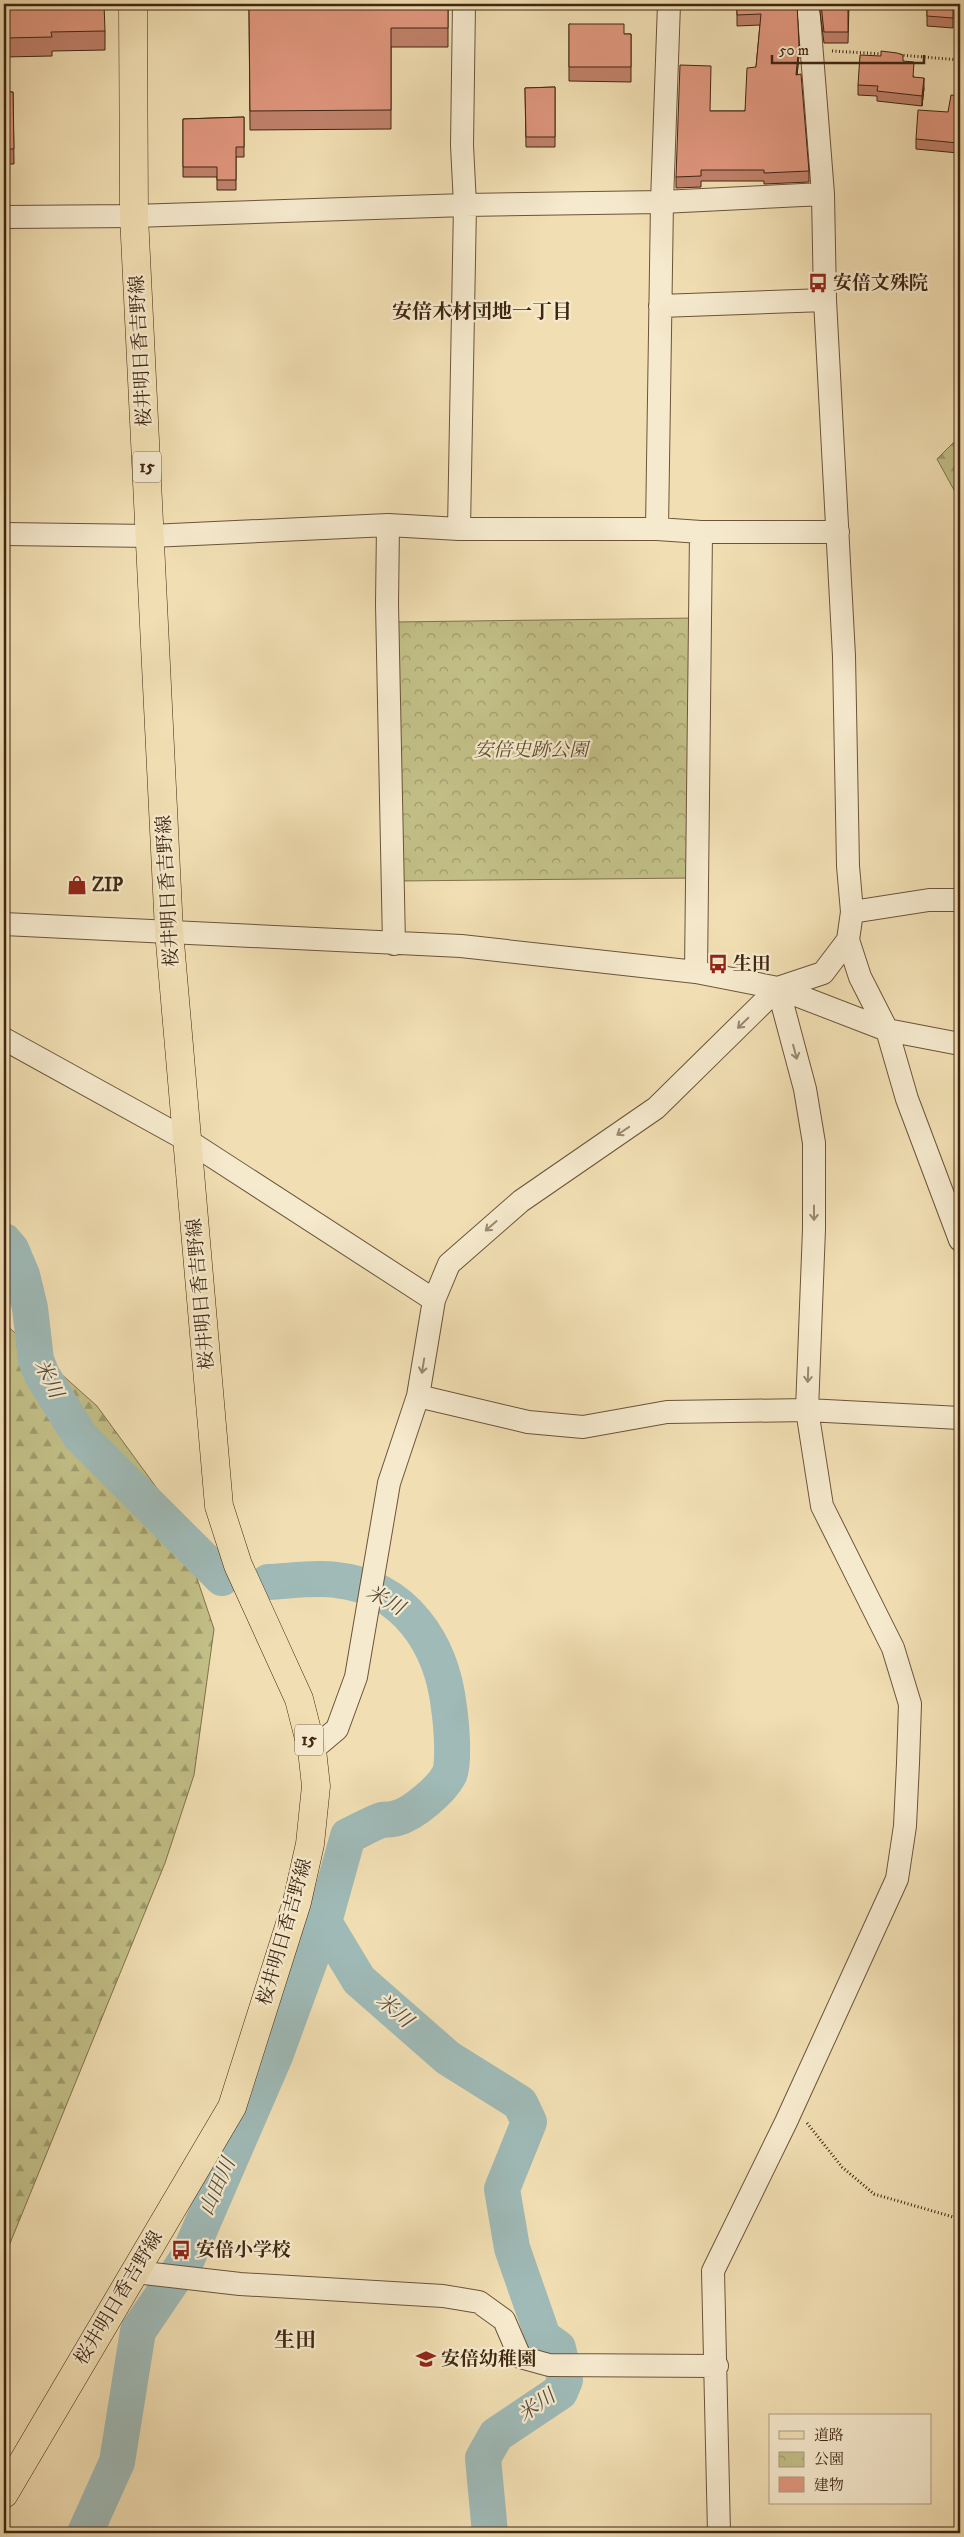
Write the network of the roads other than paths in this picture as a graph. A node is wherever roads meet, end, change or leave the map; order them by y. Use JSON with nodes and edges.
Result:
{"nodes":[{"id":1,"x":133,"y":4,"type":"edge"},
{"id":2,"x":464,"y":4,"type":"edge"},
{"id":3,"x":669,"y":4,"type":"edge"},
{"id":4,"x":808,"y":4,"type":"edge"},
{"id":5,"x":823,"y":194,"type":"junction"},
{"id":6,"x":662,"y":202,"type":"junction"},
{"id":7,"x":465,"y":205,"type":"junction"},
{"id":8,"x":4,"y":216,"type":"edge"},
{"id":9,"x":134,"y":216,"type":"junction"},
{"id":10,"x":825,"y":300,"type":"junction"},
{"id":11,"x":660,"y":306,"type":"junction"},
{"id":12,"x":388,"y":525,"type":"junction"},
{"id":13,"x":459,"y":529,"type":"junction"},
{"id":14,"x":657,"y":529,"type":"junction"},
{"id":15,"x":701,"y":532,"type":"junction"},
{"id":16,"x":838,"y":532,"type":"junction"},
{"id":17,"x":4,"y":534,"type":"edge"},
{"id":18,"x":151,"y":536,"type":"junction"},
{"id":19,"x":960,"y":900,"type":"edge"},
{"id":20,"x":852,"y":912,"type":"junction"},
{"id":21,"x":4,"y":924,"type":"edge"},
{"id":22,"x":169,"y":931,"type":"junction"},
{"id":23,"x":848,"y":940,"type":"junction"},
{"id":24,"x":394,"y":944,"type":"junction"},
{"id":25,"x":696,"y":972,"type":"junction"},
{"id":26,"x":778,"y":988,"type":"junction"},
{"id":27,"x":887,"y":1030,"type":"junction"},
{"id":28,"x":4,"y":1039,"type":"edge"},
{"id":29,"x":960,"y":1044,"type":"edge"},
{"id":30,"x":187,"y":1140,"type":"junction"},
{"id":31,"x":960,"y":1240,"type":"edge"},
{"id":32,"x":434,"y":1300,"type":"junction"},
{"id":33,"x":418,"y":1396,"type":"junction"},
{"id":34,"x":807,"y":1410,"type":"junction"},
{"id":35,"x":960,"y":1418,"type":"edge"},
{"id":36,"x":312,"y":1750,"type":"junction"},
{"id":37,"x":135,"y":2272,"type":"junction"},
{"id":38,"x":717,"y":2366,"type":"junction"},
{"id":39,"x":4,"y":2494,"type":"edge"},
{"id":40,"x":719,"y":2533,"type":"edge"}],
"edges":[{"from":1,"to":9,"type":"main road","name":"桜井明日香吉野線","number":"15"},
{"from":2,"to":7,"type":"street"},
{"from":3,"to":6,"type":"street"},
{"from":4,"to":5,"type":"street"},
{"from":5,"to":6,"type":"street"},
{"from":5,"to":10,"type":"street"},
{"from":6,"to":7,"type":"street"},
{"from":6,"to":11,"type":"street"},
{"from":7,"to":9,"type":"street"},
{"from":7,"to":13,"type":"street"},
{"from":8,"to":9,"type":"street"},
{"from":9,"to":18,"type":"main road","name":"桜井明日香吉野線","number":"15"},
{"from":10,"to":11,"type":"street"},
{"from":10,"to":16,"type":"street"},
{"from":11,"to":14,"type":"street"},
{"from":12,"to":13,"type":"street"},
{"from":12,"to":18,"type":"street"},
{"from":12,"to":24,"type":"street"},
{"from":13,"to":14,"type":"street"},
{"from":14,"to":15,"type":"street"},
{"from":15,"to":16,"type":"street"},
{"from":15,"to":25,"type":"street"},
{"from":16,"to":20,"type":"street"},
{"from":17,"to":18,"type":"street"},
{"from":18,"to":22,"type":"main road","name":"桜井明日香吉野線","number":"15"},
{"from":19,"to":20,"type":"street"},
{"from":20,"to":23,"type":"street"},
{"from":21,"to":22,"type":"street"},
{"from":22,"to":24,"type":"street"},
{"from":22,"to":30,"type":"main road","name":"桜井明日香吉野線","number":"15"},
{"from":23,"to":26,"type":"street"},
{"from":23,"to":27,"type":"street"},
{"from":24,"to":25,"type":"street"},
{"from":25,"to":26,"type":"street"},
{"from":26,"to":27,"type":"street"},
{"from":26,"to":32,"type":"street","one_way":true},
{"from":26,"to":34,"type":"street","one_way":true},
{"from":27,"to":29,"type":"street"},
{"from":27,"to":31,"type":"street"},
{"from":28,"to":30,"type":"street"},
{"from":30,"to":32,"type":"street"},
{"from":30,"to":36,"type":"main road","name":"桜井明日香吉野線","number":"15"},
{"from":32,"to":33,"type":"street","one_way":true},
{"from":33,"to":34,"type":"street"},
{"from":33,"to":36,"type":"street"},
{"from":34,"to":35,"type":"street"},
{"from":34,"to":38,"type":"street"},
{"from":36,"to":37,"type":"main road","name":"桜井明日香吉野線","number":"15"},
{"from":37,"to":38,"type":"street"},
{"from":37,"to":39,"type":"main road","name":"桜井明日香吉野線","number":"15"},
{"from":38,"to":40,"type":"street"}]}
